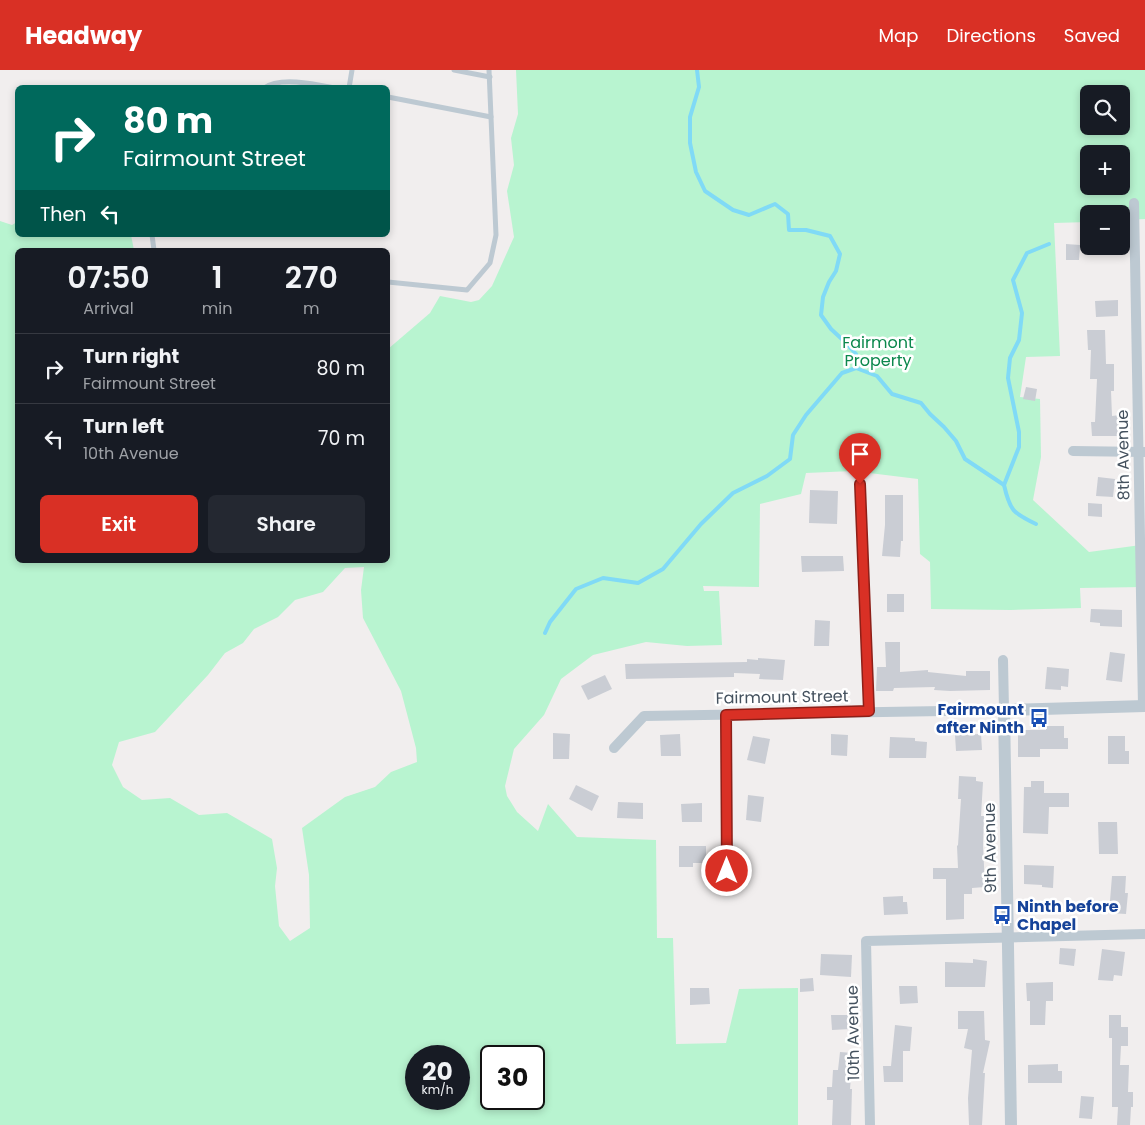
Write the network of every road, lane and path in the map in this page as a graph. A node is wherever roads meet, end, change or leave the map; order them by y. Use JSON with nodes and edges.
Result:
{"nodes":[{"id":1,"x":352,"y":70,"type":"edge"},
{"id":2,"x":454,"y":70,"type":"edge"},
{"id":3,"x":489,"y":70,"type":"edge"},
{"id":4,"x":490,"y":77,"type":"junction"},
{"id":5,"x":268,"y":85,"type":"edge"},
{"id":6,"x":317,"y":85,"type":"edge"},
{"id":7,"x":350,"y":85,"type":"edge"},
{"id":8,"x":390,"y":97,"type":"edge"},
{"id":9,"x":491,"y":117,"type":"junction"},
{"id":10,"x":1134,"y":203,"type":"dead end"},
{"id":11,"x":390,"y":282,"type":"edge"},
{"id":12,"x":1073,"y":451,"type":"dead end"},
{"id":13,"x":1142,"y":452,"type":"edge"},
{"id":14,"x":860,"y":484,"type":"dead end"},
{"id":15,"x":1003,"y":660,"type":"dead end"},
{"id":16,"x":1144,"y":706,"type":"edge"},
{"id":17,"x":1004,"y":710,"type":"junction"},
{"id":18,"x":869,"y":711,"type":"junction"},
{"id":19,"x":726,"y":715,"type":"junction"},
{"id":20,"x":614,"y":748,"type":"dead end"},
{"id":21,"x":727,"y":871,"type":"dead end"},
{"id":22,"x":1145,"y":934,"type":"edge"},
{"id":23,"x":1007,"y":936,"type":"junction"},
{"id":24,"x":870,"y":1125,"type":"edge"},
{"id":25,"x":1011,"y":1125,"type":"edge"}],
"edges":[{"from":1,"to":7,"type":"lane"},
{"from":2,"to":4,"type":"lane"},
{"from":3,"to":4,"type":"lane"},
{"from":4,"to":9,"type":"lane"},
{"from":5,"to":6,"type":"lane"},
{"from":8,"to":9,"type":"lane"},
{"from":9,"to":11,"type":"lane"},
{"from":10,"to":13,"type":"street","name":"8th Avenue"},
{"from":12,"to":13,"type":"street"},
{"from":13,"to":16,"type":"street","name":"8th Avenue"},
{"from":14,"to":18,"type":"street"},
{"from":15,"to":17,"type":"street","name":"9th Avenue"},
{"from":16,"to":17,"type":"street","name":"Fairmount Street"},
{"from":17,"to":18,"type":"street","name":"Fairmount Street"},
{"from":17,"to":23,"type":"street","name":"9th Avenue"},
{"from":18,"to":19,"type":"street","name":"Fairmount Street"},
{"from":19,"to":20,"type":"street","name":"Fairmount Street"},
{"from":19,"to":21,"type":"street"},
{"from":22,"to":23,"type":"street"},
{"from":23,"to":24,"type":"street","name":"10th Avenue"},
{"from":23,"to":25,"type":"street","name":"9th Avenue"}]}
